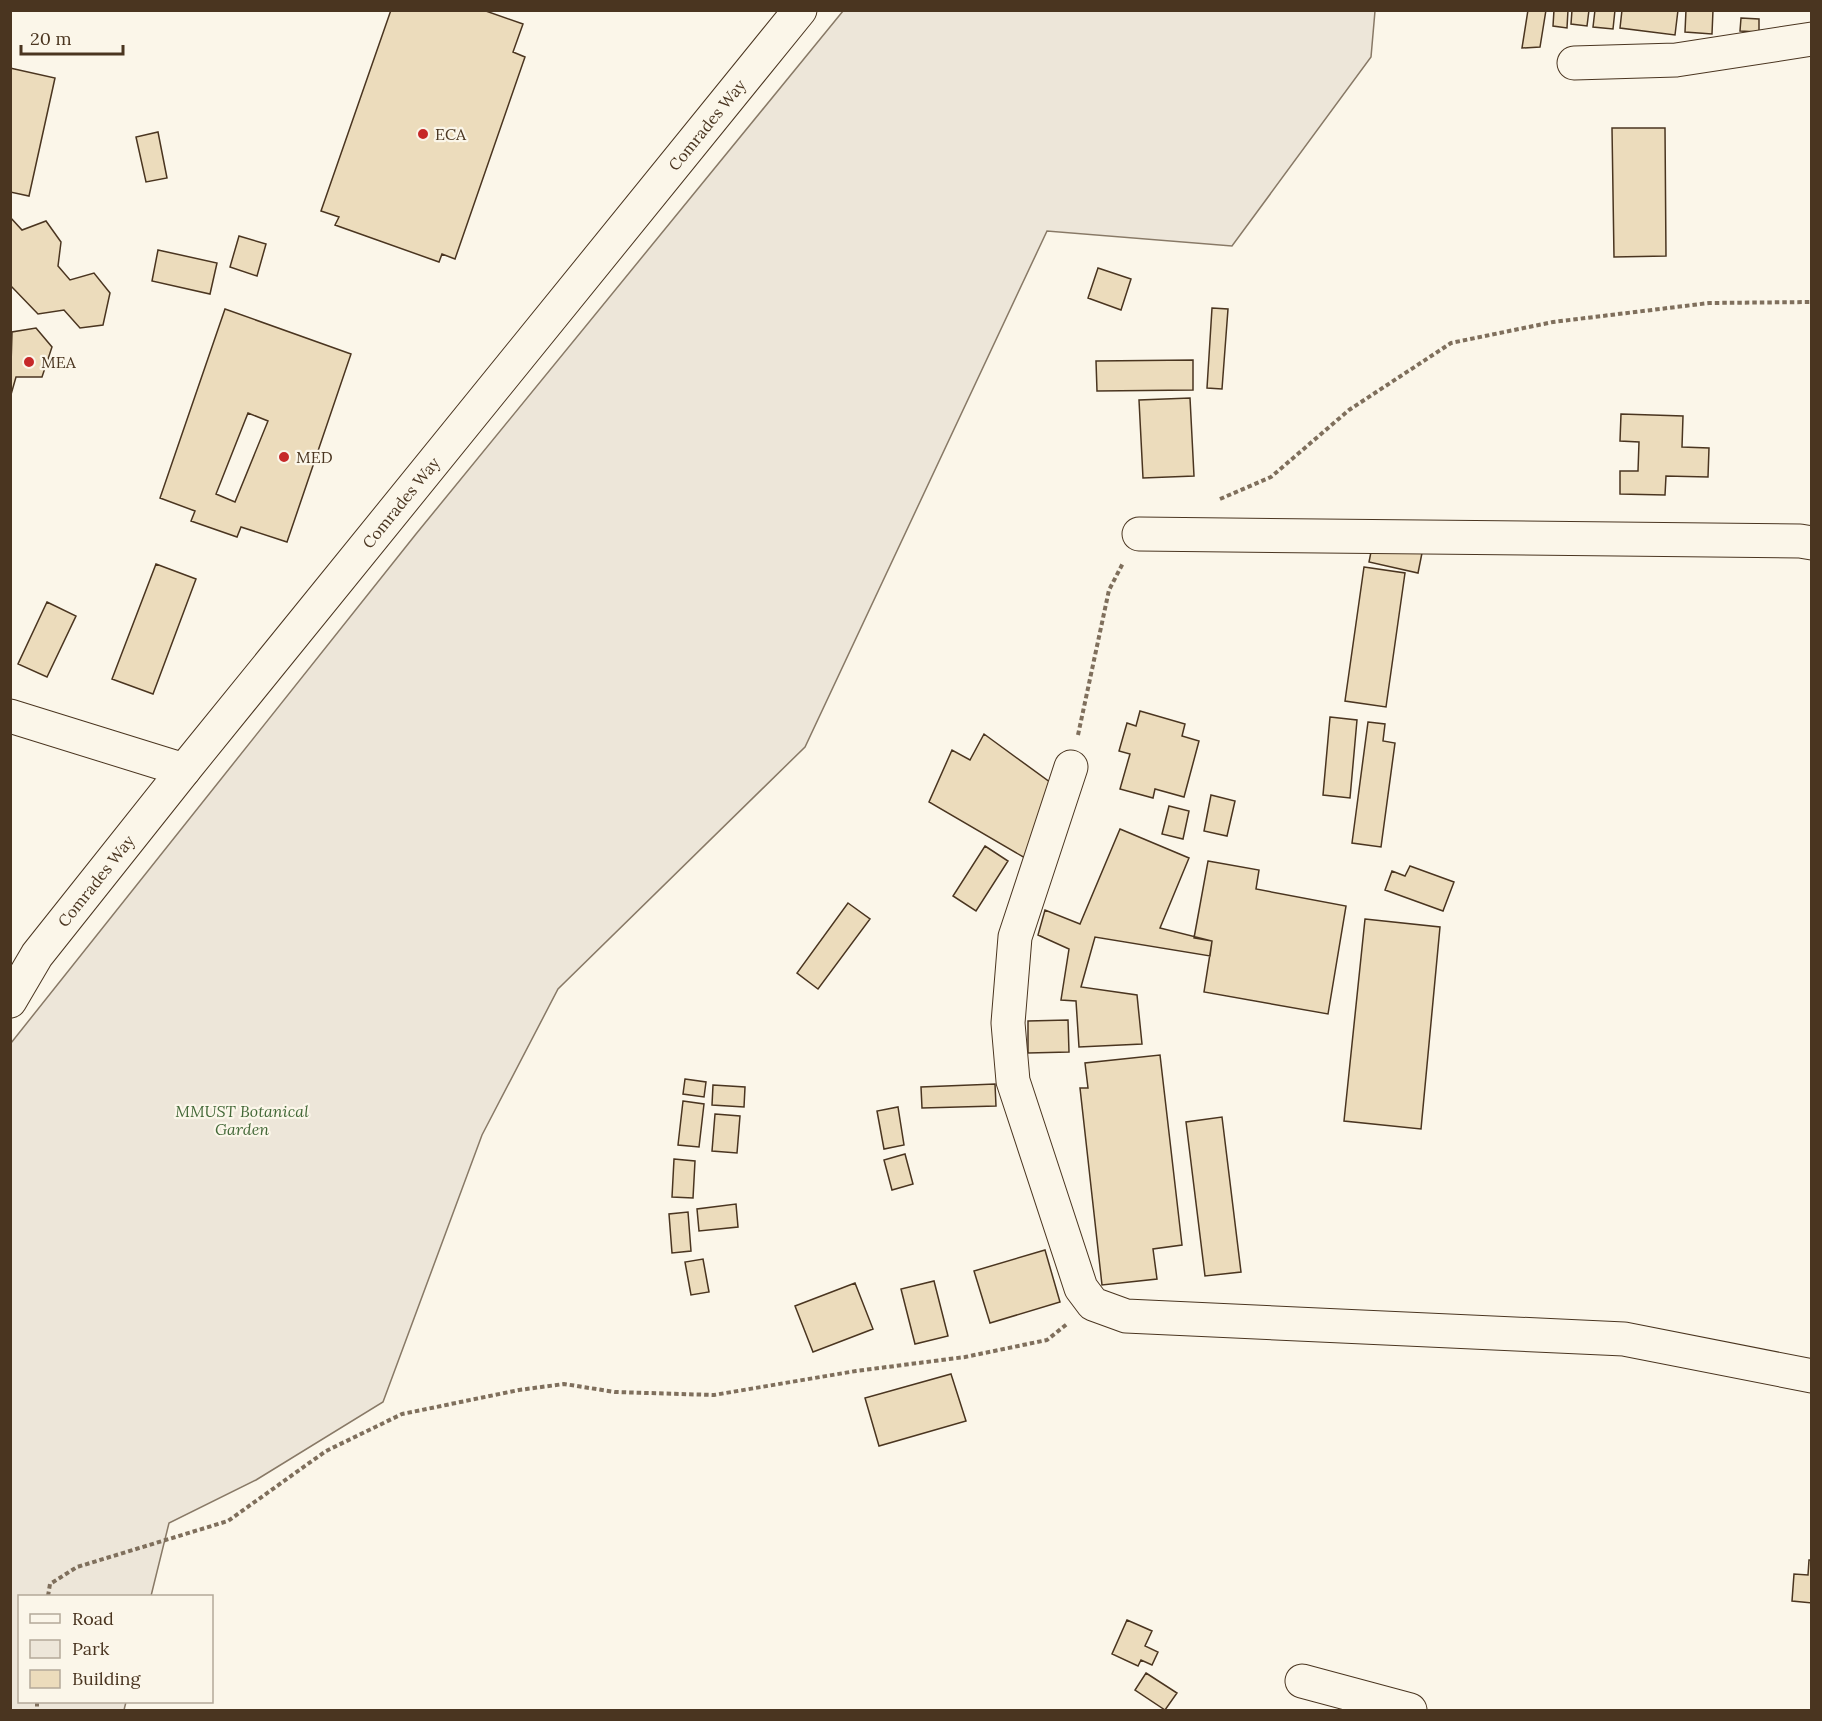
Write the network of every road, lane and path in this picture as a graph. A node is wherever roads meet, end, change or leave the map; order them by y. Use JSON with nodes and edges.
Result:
{"nodes":[{"id":1,"x":800,"y":10,"type":"edge"},
{"id":2,"x":1812,"y":39,"type":"edge"},
{"id":3,"x":1574,"y":63,"type":"dead end"},
{"id":4,"x":1812,"y":302,"type":"edge"},
{"id":5,"x":1216,"y":501,"type":"dead end"},
{"id":6,"x":1139,"y":534,"type":"joint"},
{"id":7,"x":1812,"y":543,"type":"edge"},
{"id":8,"x":10,"y":716,"type":"edge"},
{"id":9,"x":1071,"y":767,"type":"joint"},
{"id":10,"x":184,"y":770,"type":"junction"},
{"id":11,"x":10,"y":1001,"type":"edge"},
{"id":12,"x":1093,"y":1304,"type":"junction"},
{"id":13,"x":1812,"y":1376,"type":"edge"},
{"id":14,"x":48,"y":1595,"type":"edge"},
{"id":15,"x":1302,"y":1681,"type":"dead end"},
{"id":16,"x":1410,"y":1710,"type":"edge"}],
"edges":[{"from":1,"to":10,"type":"street","name":"Comrades Way"},
{"from":2,"to":3,"type":"street"},
{"from":4,"to":5,"type":"path"},
{"from":6,"to":7,"type":"street"},
{"from":6,"to":9,"type":"path"},
{"from":8,"to":10,"type":"street"},
{"from":9,"to":12,"type":"street"},
{"from":10,"to":11,"type":"street","name":"Comrades Way"},
{"from":12,"to":13,"type":"street"},
{"from":12,"to":14,"type":"path"},
{"from":15,"to":16,"type":"street"}]}
